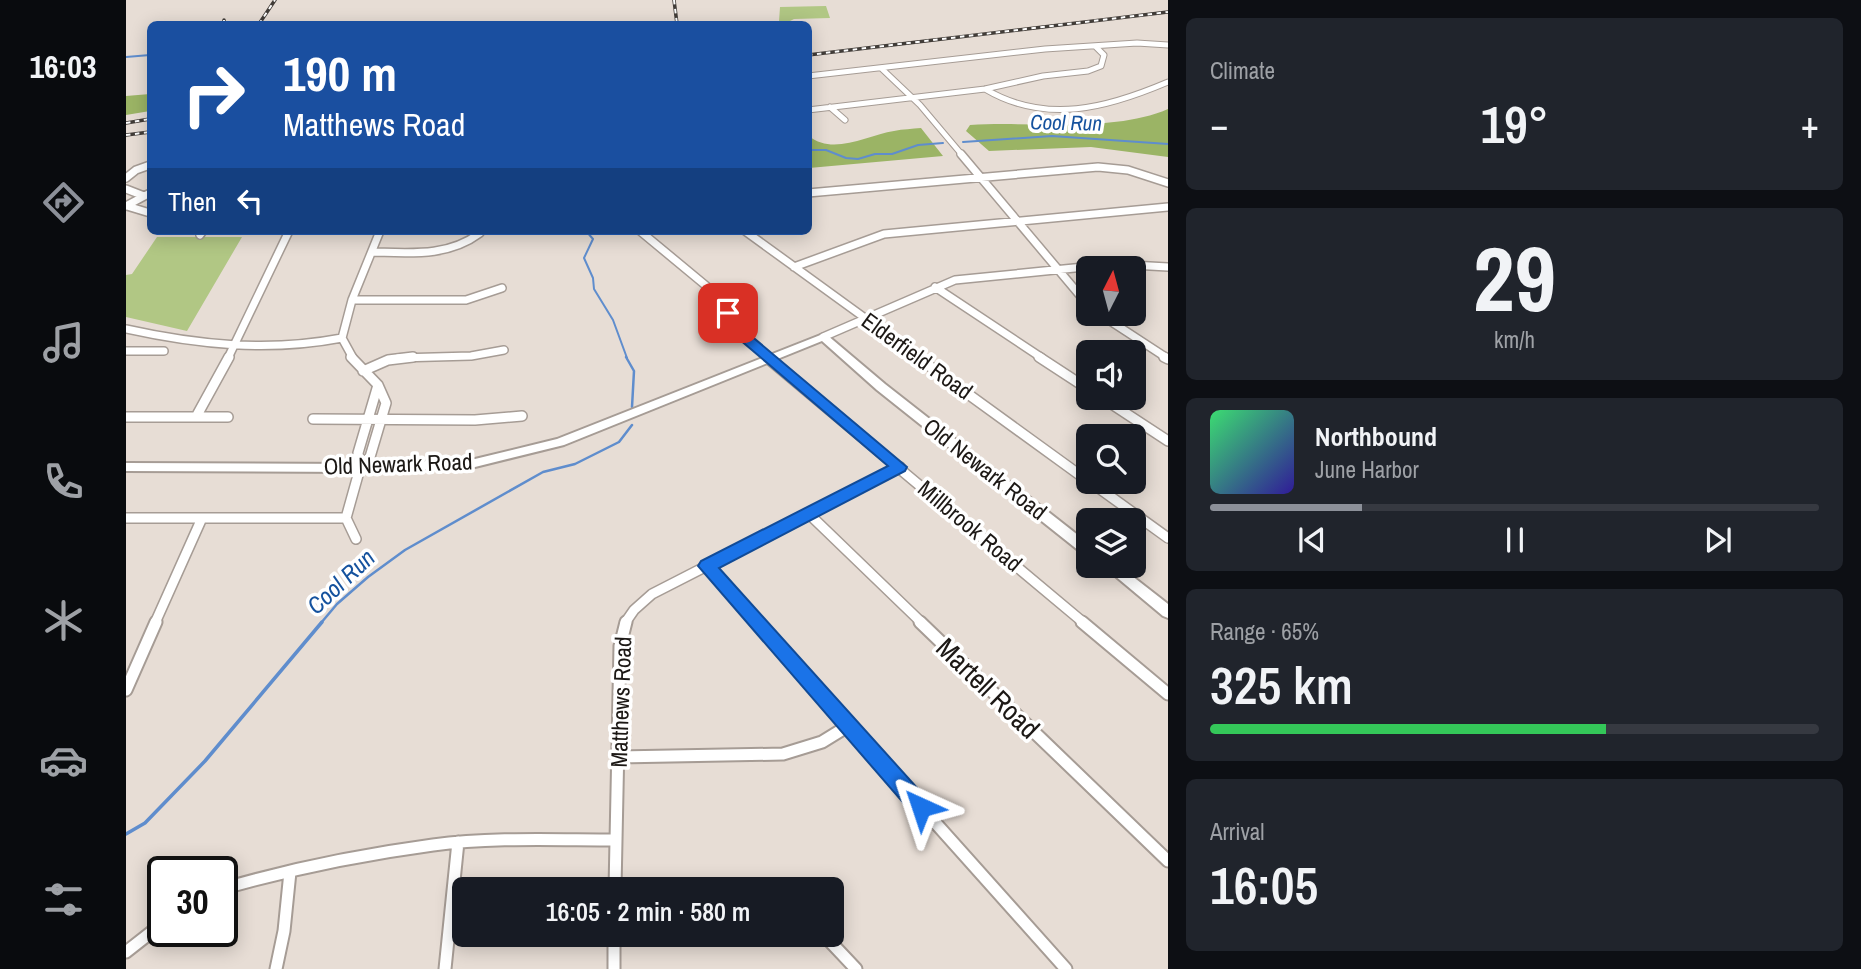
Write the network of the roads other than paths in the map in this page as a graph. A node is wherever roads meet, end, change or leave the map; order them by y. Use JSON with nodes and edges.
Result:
{"nodes":[{"id":1,"x":1168,"y":45,"type":"edge"},
{"id":2,"x":1095,"y":46,"type":"junction"},
{"id":3,"x":881,"y":68,"type":"junction"},
{"id":4,"x":812,"y":76,"type":"edge"},
{"id":5,"x":1168,"y":82,"type":"edge"},
{"id":6,"x":985,"y":89,"type":"junction"},
{"id":7,"x":913,"y":99,"type":"junction"},
{"id":8,"x":830,"y":107,"type":"junction"},
{"id":9,"x":812,"y":109,"type":"edge"},
{"id":10,"x":845,"y":120,"type":"dead end"},
{"id":11,"x":147,"y":166,"type":"edge"},
{"id":12,"x":126,"y":178,"type":"edge"},
{"id":13,"x":981,"y":178,"type":"junction"},
{"id":14,"x":1168,"y":183,"type":"edge"},
{"id":15,"x":126,"y":189,"type":"edge"},
{"id":16,"x":812,"y":193,"type":"edge"},
{"id":17,"x":147,"y":195,"type":"edge"},
{"id":18,"x":126,"y":206,"type":"edge"},
{"id":19,"x":1168,"y":207,"type":"edge"},
{"id":20,"x":147,"y":212,"type":"edge"},
{"id":21,"x":1017,"y":221,"type":"junction"},
{"id":22,"x":287,"y":235,"type":"edge"},
{"id":23,"x":379,"y":235,"type":"edge"},
{"id":24,"x":478,"y":235,"type":"edge"},
{"id":25,"x":645,"y":235,"type":"edge"},
{"id":26,"x":750,"y":235,"type":"edge"},
{"id":27,"x":373,"y":252,"type":"junction"},
{"id":28,"x":794,"y":267,"type":"junction"},
{"id":29,"x":1168,"y":267,"type":"edge"},
{"id":30,"x":1058,"y":269,"type":"junction"},
{"id":31,"x":935,"y":287,"type":"junction"},
{"id":32,"x":502,"y":288,"type":"dead end"},
{"id":33,"x":1076,"y":290,"type":"edge"},
{"id":34,"x":352,"y":300,"type":"junction"},
{"id":35,"x":865,"y":318,"type":"junction"},
{"id":36,"x":1118,"y":326,"type":"edge"},
{"id":37,"x":127,"y":330,"type":"edge"},
{"id":38,"x":342,"y":338,"type":"junction"},
{"id":39,"x":820,"y":338,"type":"junction"},
{"id":40,"x":235,"y":345,"type":"junction"},
{"id":41,"x":795,"y":349,"type":"junction"},
{"id":42,"x":504,"y":350,"type":"dead end"},
{"id":43,"x":126,"y":351,"type":"edge"},
{"id":44,"x":164,"y":351,"type":"dead end"},
{"id":45,"x":830,"y":351,"type":"junction"},
{"id":46,"x":1168,"y":358,"type":"edge"},
{"id":47,"x":770,"y":360,"type":"junction"},
{"id":48,"x":363,"y":371,"type":"junction"},
{"id":49,"x":1076,"y":381,"type":"edge"},
{"id":50,"x":379,"y":385,"type":"junction"},
{"id":51,"x":881,"y":387,"type":"junction"},
{"id":52,"x":1121,"y":410,"type":"edge"},
{"id":53,"x":522,"y":415,"type":"dead end"},
{"id":54,"x":126,"y":417,"type":"edge"},
{"id":55,"x":196,"y":417,"type":"junction"},
{"id":56,"x":228,"y":417,"type":"dead end"},
{"id":57,"x":313,"y":419,"type":"dead end"},
{"id":58,"x":370,"y":420,"type":"junction"},
{"id":59,"x":380,"y":420,"type":"junction"},
{"id":60,"x":1168,"y":441,"type":"edge"},
{"id":61,"x":126,"y":467,"type":"edge"},
{"id":62,"x":900,"y":467,"type":"junction"},
{"id":63,"x":360,"y":468,"type":"junction"},
{"id":64,"x":1076,"y":472,"type":"edge"},
{"id":65,"x":1107,"y":494,"type":"edge"},
{"id":66,"x":809,"y":514,"type":"junction"},
{"id":67,"x":126,"y":518,"type":"edge"},
{"id":68,"x":202,"y":518,"type":"junction"},
{"id":69,"x":346,"y":518,"type":"junction"},
{"id":70,"x":1168,"y":538,"type":"edge"},
{"id":71,"x":356,"y":539,"type":"dead end"},
{"id":72,"x":1076,"y":541,"type":"edge"},
{"id":73,"x":707,"y":566,"type":"junction"},
{"id":74,"x":1125,"y":578,"type":"edge"},
{"id":75,"x":1168,"y":612,"type":"edge"},
{"id":76,"x":126,"y":690,"type":"edge"},
{"id":77,"x":1168,"y":694,"type":"edge"},
{"id":78,"x":848,"y":726,"type":"junction"},
{"id":79,"x":618,"y":757,"type":"junction"},
{"id":80,"x":616,"y":840,"type":"junction"},
{"id":81,"x":458,"y":842,"type":"junction"},
{"id":82,"x":1168,"y":861,"type":"edge"},
{"id":83,"x":290,"y":872,"type":"junction"},
{"id":84,"x":615,"y":877,"type":"edge"},
{"id":85,"x":238,"y":885,"type":"edge"},
{"id":86,"x":147,"y":936,"type":"edge"},
{"id":87,"x":614,"y":947,"type":"edge"},
{"id":88,"x":836,"y":947,"type":"edge"},
{"id":89,"x":126,"y":952,"type":"edge"},
{"id":90,"x":276,"y":969,"type":"edge"},
{"id":91,"x":445,"y":969,"type":"edge"},
{"id":92,"x":614,"y":969,"type":"edge"},
{"id":93,"x":856,"y":969,"type":"edge"},
{"id":94,"x":1066,"y":969,"type":"edge"}],
"edges":[{"from":1,"to":2,"type":"street"},
{"from":2,"to":3,"type":"street"},
{"from":2,"to":6,"type":"street"},
{"from":3,"to":4,"type":"street"},
{"from":3,"to":7,"type":"street"},
{"from":5,"to":6,"type":"street"},
{"from":6,"to":7,"type":"street"},
{"from":7,"to":8,"type":"street"},
{"from":7,"to":13,"type":"street"},
{"from":8,"to":9,"type":"street"},
{"from":8,"to":10,"type":"street"},
{"from":11,"to":12,"type":"street"},
{"from":13,"to":14,"type":"street"},
{"from":13,"to":16,"type":"street"},
{"from":13,"to":21,"type":"street"},
{"from":15,"to":17,"type":"street"},
{"from":17,"to":18,"type":"street"},
{"from":18,"to":20,"type":"street"},
{"from":19,"to":21,"type":"street"},
{"from":21,"to":28,"type":"street"},
{"from":21,"to":30,"type":"street"},
{"from":22,"to":40,"type":"street"},
{"from":23,"to":27,"type":"street"},
{"from":24,"to":27,"type":"street"},
{"from":25,"to":47,"type":"street","name":"Millbrook Road"},
{"from":26,"to":28,"type":"street","name":"Elderfield Road"},
{"from":27,"to":34,"type":"street"},
{"from":28,"to":35,"type":"street","name":"Elderfield Road"},
{"from":29,"to":30,"type":"street"},
{"from":30,"to":31,"type":"street"},
{"from":30,"to":33,"type":"street"},
{"from":31,"to":35,"type":"street"},
{"from":31,"to":49,"type":"street"},
{"from":32,"to":34,"type":"street"},
{"from":34,"to":38,"type":"street"},
{"from":35,"to":39,"type":"street"},
{"from":35,"to":64,"type":"street","name":"Elderfield Road"},
{"from":36,"to":46,"type":"street"},
{"from":37,"to":40,"type":"street"},
{"from":38,"to":40,"type":"street"},
{"from":38,"to":48,"type":"street"},
{"from":39,"to":41,"type":"street","name":"Old Newark Road"},
{"from":39,"to":45,"type":"street","name":"Old Newark Road"},
{"from":39,"to":51,"type":"street","name":"Old Newark Road"},
{"from":40,"to":55,"type":"street"},
{"from":41,"to":45,"type":"street"},
{"from":41,"to":47,"type":"street","name":"Old Newark Road"},
{"from":42,"to":48,"type":"street"},
{"from":43,"to":44,"type":"street"},
{"from":45,"to":51,"type":"street","name":"Old Newark Road"},
{"from":47,"to":62,"type":"street","name":"Millbrook Road"},
{"from":47,"to":63,"type":"street","name":"Old Newark Road"},
{"from":48,"to":50,"type":"street"},
{"from":50,"to":58,"type":"street"},
{"from":50,"to":59,"type":"street"},
{"from":51,"to":72,"type":"street","name":"Old Newark Road"},
{"from":52,"to":60,"type":"street"},
{"from":53,"to":59,"type":"street"},
{"from":54,"to":55,"type":"street"},
{"from":55,"to":56,"type":"street"},
{"from":57,"to":58,"type":"street"},
{"from":58,"to":59,"type":"street"},
{"from":58,"to":63,"type":"street"},
{"from":59,"to":63,"type":"street"},
{"from":61,"to":63,"type":"street","name":"Old Newark Road"},
{"from":62,"to":66,"type":"street","name":"Matthews Road"},
{"from":62,"to":77,"type":"street","name":"Millbrook Road"},
{"from":63,"to":69,"type":"street"},
{"from":65,"to":70,"type":"street","name":"Elderfield Road"},
{"from":66,"to":73,"type":"street","name":"Matthews Road"},
{"from":66,"to":82,"type":"street","name":"Martell Road"},
{"from":67,"to":68,"type":"street"},
{"from":68,"to":69,"type":"street"},
{"from":68,"to":76,"type":"street"},
{"from":69,"to":71,"type":"street"},
{"from":73,"to":78,"type":"street"},
{"from":73,"to":79,"type":"street","name":"Matthews Road"},
{"from":74,"to":75,"type":"street"},
{"from":78,"to":79,"type":"street"},
{"from":78,"to":94,"type":"street"},
{"from":79,"to":80,"type":"street","name":"Matthews Road"},
{"from":80,"to":81,"type":"street"},
{"from":80,"to":84,"type":"street","name":"Matthews Road"},
{"from":81,"to":83,"type":"street"},
{"from":81,"to":91,"type":"street"},
{"from":83,"to":85,"type":"street"},
{"from":83,"to":90,"type":"street"},
{"from":86,"to":89,"type":"street"},
{"from":87,"to":92,"type":"street"},
{"from":88,"to":93,"type":"street"}]}
